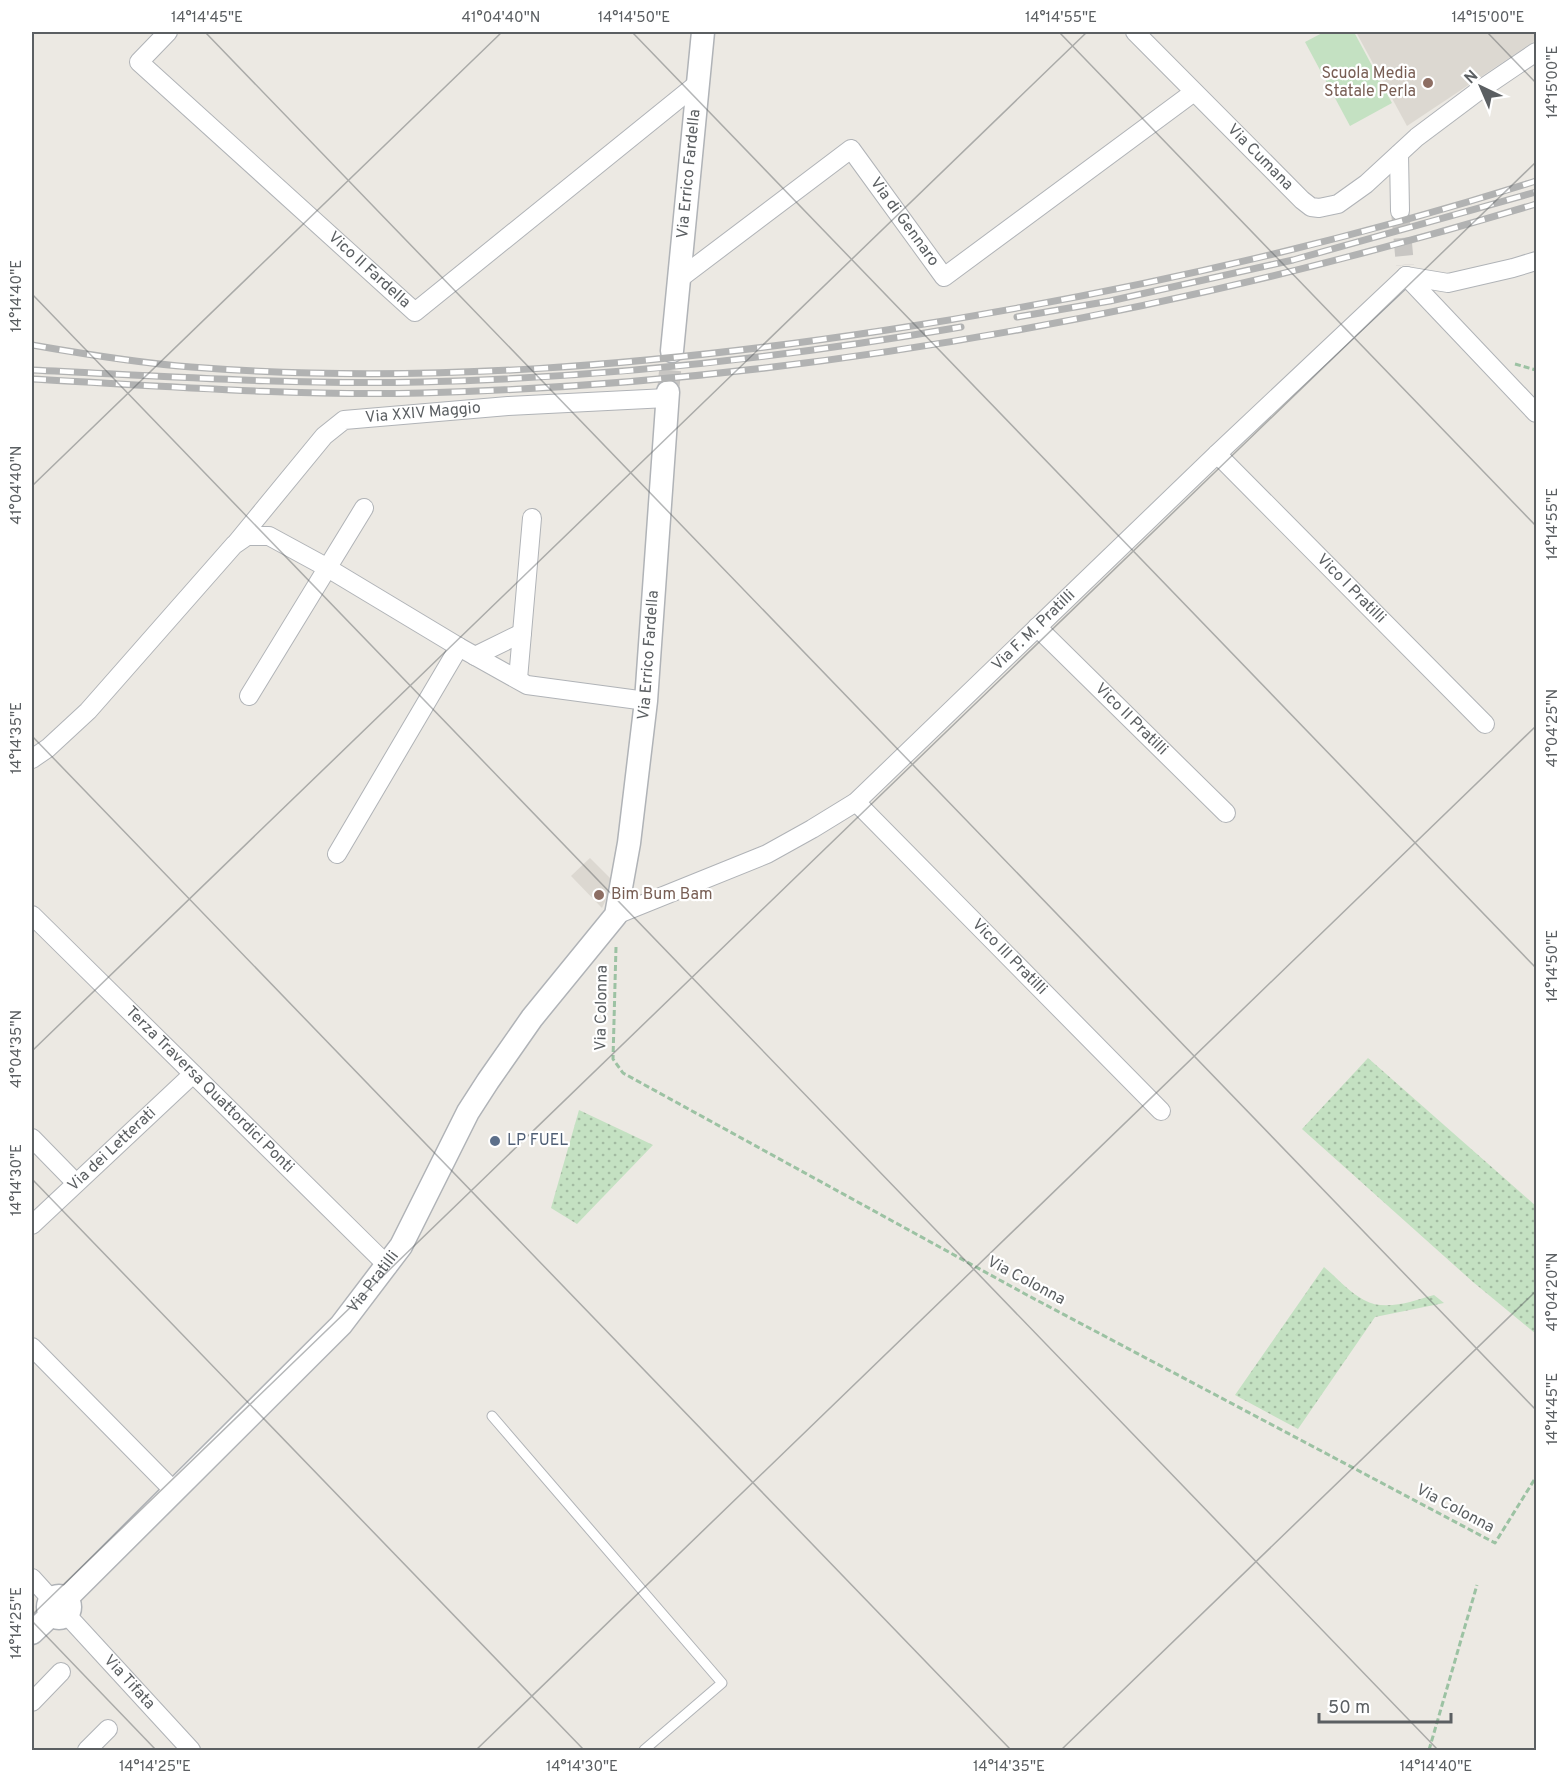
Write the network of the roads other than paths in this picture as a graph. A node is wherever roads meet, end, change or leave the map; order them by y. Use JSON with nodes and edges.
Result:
{"nodes":[{"id":1,"x":168,"y":32,"type":"edge"},
{"id":2,"x":703,"y":32,"type":"edge"},
{"id":3,"x":1135,"y":32,"type":"edge"},
{"id":4,"x":1536,"y":52,"type":"edge"},
{"id":5,"x":698,"y":84,"type":"junction"},
{"id":6,"x":1194,"y":93,"type":"junction"},
{"id":7,"x":1399,"y":154,"type":"junction"},
{"id":8,"x":1400,"y":210,"type":"tunnel mouth"},
{"id":9,"x":1536,"y":261,"type":"edge"},
{"id":10,"x":1513,"y":268,"type":"junction"},
{"id":11,"x":1406,"y":271,"type":"junction"},
{"id":12,"x":1536,"y":272,"type":"edge"},
{"id":13,"x":679,"y":279,"type":"junction"},
{"id":14,"x":672,"y":351,"type":"tunnel mouth"},
{"id":15,"x":668,"y":395,"type":"joint"},
{"id":16,"x":1536,"y":413,"type":"edge"},
{"id":17,"x":1216,"y":454,"type":"junction"},
{"id":18,"x":364,"y":508,"type":"dead end"},
{"id":19,"x":532,"y":518,"type":"dead end"},
{"id":20,"x":234,"y":545,"type":"junction"},
{"id":21,"x":326,"y":567,"type":"junction"},
{"id":22,"x":1037,"y":627,"type":"junction"},
{"id":23,"x":522,"y":633,"type":"junction"},
{"id":24,"x":467,"y":652,"type":"junction"},
{"id":25,"x":518,"y":679,"type":"junction"},
{"id":26,"x":249,"y":696,"type":"dead end"},
{"id":27,"x":646,"y":701,"type":"junction"},
{"id":28,"x":1485,"y":724,"type":"dead end"},
{"id":29,"x":32,"y":759,"type":"edge"},
{"id":30,"x":856,"y":802,"type":"junction"},
{"id":31,"x":1226,"y":813,"type":"dead end"},
{"id":32,"x":337,"y":854,"type":"dead end"},
{"id":33,"x":32,"y":915,"type":"edge"},
{"id":34,"x":616,"y":915,"type":"junction"},
{"id":35,"x":193,"y":1074,"type":"junction"},
{"id":36,"x":1161,"y":1112,"type":"dead end"},
{"id":37,"x":32,"y":1138,"type":"edge"},
{"id":38,"x":76,"y":1184,"type":"junction"},
{"id":39,"x":32,"y":1225,"type":"edge"},
{"id":40,"x":388,"y":1266,"type":"junction"},
{"id":41,"x":32,"y":1347,"type":"edge"},
{"id":42,"x":492,"y":1416,"type":"dead end"},
{"id":43,"x":175,"y":1492,"type":"junction"},
{"id":44,"x":32,"y":1578,"type":"edge"},
{"id":45,"x":58,"y":1607,"type":"junction"},
{"id":46,"x":32,"y":1633,"type":"edge"},
{"id":47,"x":61,"y":1672,"type":"dead end"},
{"id":48,"x":32,"y":1702,"type":"edge"},
{"id":49,"x":108,"y":1729,"type":"dead end"},
{"id":50,"x":87,"y":1750,"type":"edge"},
{"id":51,"x":191,"y":1750,"type":"edge"},
{"id":52,"x":644,"y":1750,"type":"edge"}],
"edges":[{"from":1,"to":5,"type":"street","name":"Vico II Fardella"},
{"from":2,"to":5,"type":"street","name":"Via Errico Fardella"},
{"from":3,"to":6,"type":"street","name":"Via Cumana"},
{"from":4,"to":7,"type":"street"},
{"from":5,"to":13,"type":"street","name":"Via Errico Fardella"},
{"from":6,"to":7,"type":"street","name":"Via Cumana"},
{"from":6,"to":13,"type":"street","name":"Via di Gennaro"},
{"from":7,"to":8,"type":"street"},
{"from":9,"to":10,"type":"street"},
{"from":10,"to":11,"type":"street"},
{"from":10,"to":12,"type":"street"},
{"from":11,"to":16,"type":"street"},
{"from":11,"to":17,"type":"street","name":"Via F. M. Pratilli"},
{"from":13,"to":14,"type":"street","name":"Via Errico Fardella"},
{"from":15,"to":20,"type":"street","name":"Via XXIV Maggio"},
{"from":15,"to":27,"type":"street","name":"Via Errico Fardella"},
{"from":17,"to":22,"type":"street","name":"Via F. M. Pratilli"},
{"from":17,"to":28,"type":"street","name":"Vico I Pratilli"},
{"from":18,"to":21,"type":"street"},
{"from":19,"to":23,"type":"street"},
{"from":20,"to":21,"type":"street"},
{"from":20,"to":29,"type":"street","name":"Via XXIV Maggio"},
{"from":21,"to":24,"type":"street"},
{"from":21,"to":26,"type":"street"},
{"from":22,"to":30,"type":"street","name":"Via F. M. Pratilli"},
{"from":22,"to":31,"type":"street","name":"Vico II Pratilli"},
{"from":23,"to":24,"type":"street"},
{"from":23,"to":25,"type":"street"},
{"from":24,"to":25,"type":"street"},
{"from":24,"to":32,"type":"street"},
{"from":25,"to":27,"type":"street"},
{"from":27,"to":34,"type":"street","name":"Via Errico Fardella"},
{"from":30,"to":34,"type":"street","name":"Via F. M. Pratilli"},
{"from":30,"to":36,"type":"street","name":"Vico III Pratilli"},
{"from":33,"to":35,"type":"street","name":"Terza Traversa Quattordici Ponti"},
{"from":34,"to":40,"type":"street","name":"Via Pratilli"},
{"from":35,"to":38,"type":"street","name":"Via dei Letterati"},
{"from":35,"to":40,"type":"street","name":"Terza Traversa Quattordici Ponti"},
{"from":37,"to":38,"type":"street"},
{"from":38,"to":39,"type":"street","name":"Via dei Letterati"},
{"from":40,"to":43,"type":"street","name":"Via Pratilli"},
{"from":41,"to":43,"type":"street"},
{"from":42,"to":52,"type":"lane"},
{"from":43,"to":45,"type":"street","name":"Via Pratilli"},
{"from":44,"to":45,"type":"street","name":"Via Tifata"},
{"from":45,"to":46,"type":"street","name":"Via Pratilli"},
{"from":45,"to":51,"type":"street","name":"Via Tifata"},
{"from":47,"to":48,"type":"street"},
{"from":49,"to":50,"type":"street"}]}
